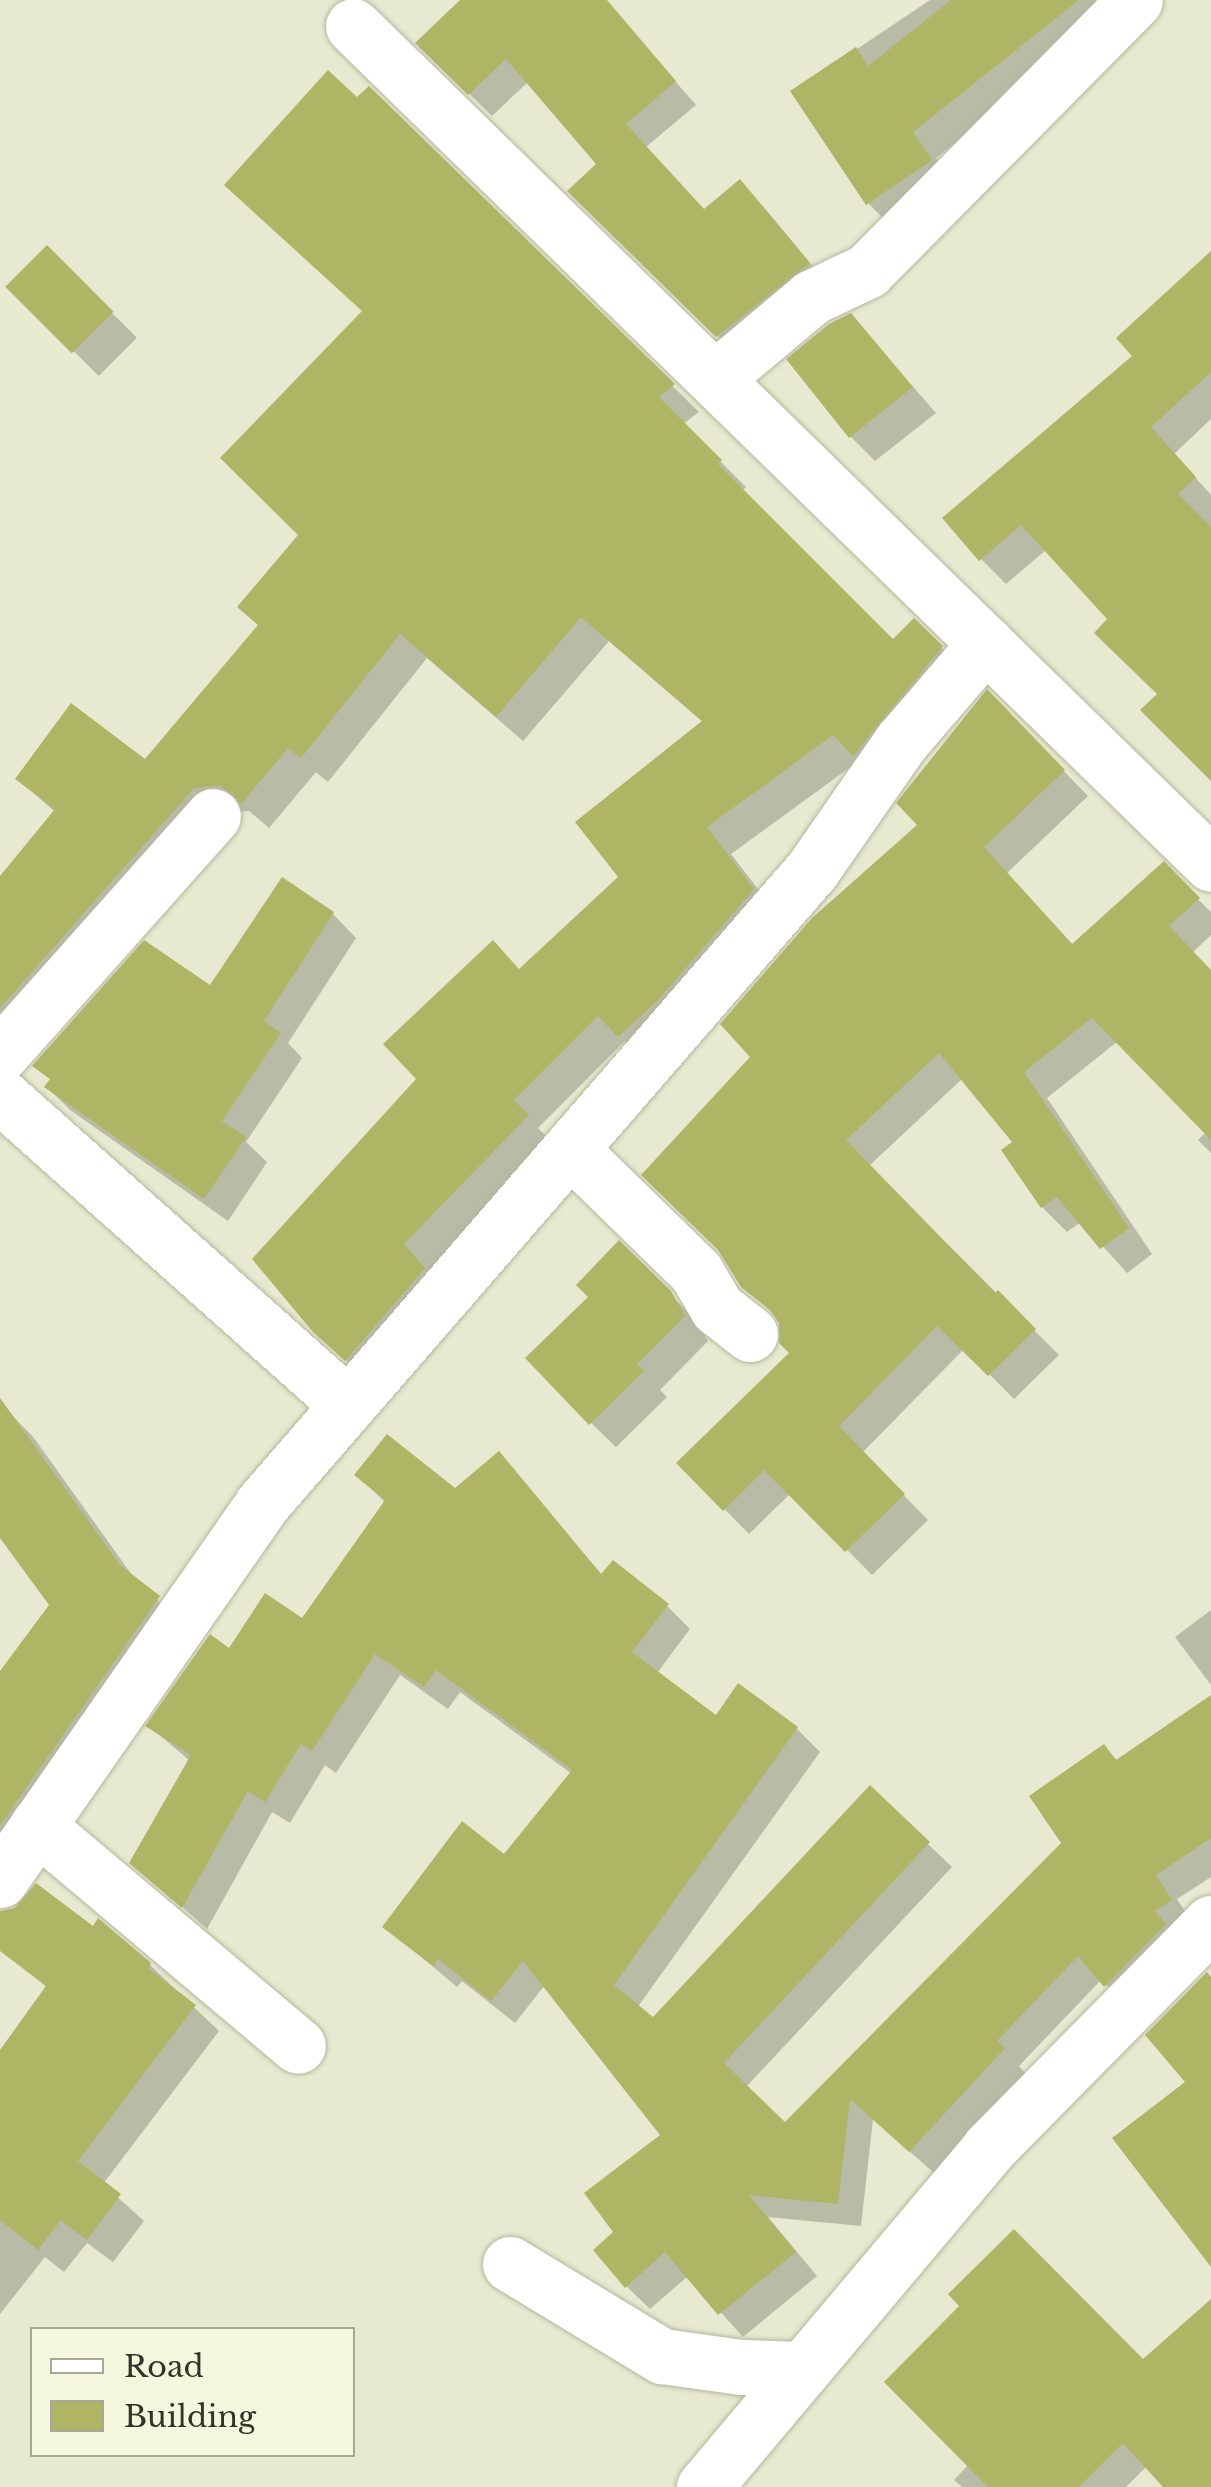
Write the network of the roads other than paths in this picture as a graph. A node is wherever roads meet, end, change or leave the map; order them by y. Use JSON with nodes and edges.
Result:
{"nodes":[{"id":1,"x":1135,"y":0,"type":"edge"},
{"id":2,"x":352,"y":26,"type":"dead end"},
{"id":3,"x":719,"y":381,"type":"junction"},
{"id":4,"x":986,"y":643,"type":"junction"},
{"id":5,"x":212,"y":816,"type":"dead end"},
{"id":6,"x":1211,"y":864,"type":"edge"},
{"id":7,"x":0,"y":1055,"type":"edge"},
{"id":8,"x":0,"y":1096,"type":"edge"},
{"id":9,"x":570,"y":1149,"type":"junction"},
{"id":10,"x":750,"y":1334,"type":"dead end"},
{"id":11,"x":348,"y":1405,"type":"junction"},
{"id":12,"x":37,"y":1826,"type":"junction"},
{"id":13,"x":0,"y":1880,"type":"edge"},
{"id":14,"x":1211,"y":1923,"type":"edge"},
{"id":15,"x":298,"y":2046,"type":"dead end"},
{"id":16,"x":510,"y":2264,"type":"dead end"},
{"id":17,"x":803,"y":2369,"type":"junction"},
{"id":18,"x":704,"y":2487,"type":"edge"}],
"edges":[{"from":1,"to":3,"type":"street"},
{"from":2,"to":3,"type":"street"},
{"from":3,"to":4,"type":"street"},
{"from":4,"to":6,"type":"street"},
{"from":4,"to":9,"type":"street"},
{"from":5,"to":7,"type":"street"},
{"from":8,"to":11,"type":"street"},
{"from":9,"to":10,"type":"street"},
{"from":9,"to":11,"type":"street"},
{"from":11,"to":12,"type":"street"},
{"from":12,"to":13,"type":"street"},
{"from":12,"to":15,"type":"street"},
{"from":14,"to":17,"type":"street"},
{"from":16,"to":17,"type":"street"},
{"from":17,"to":18,"type":"street"}]}
